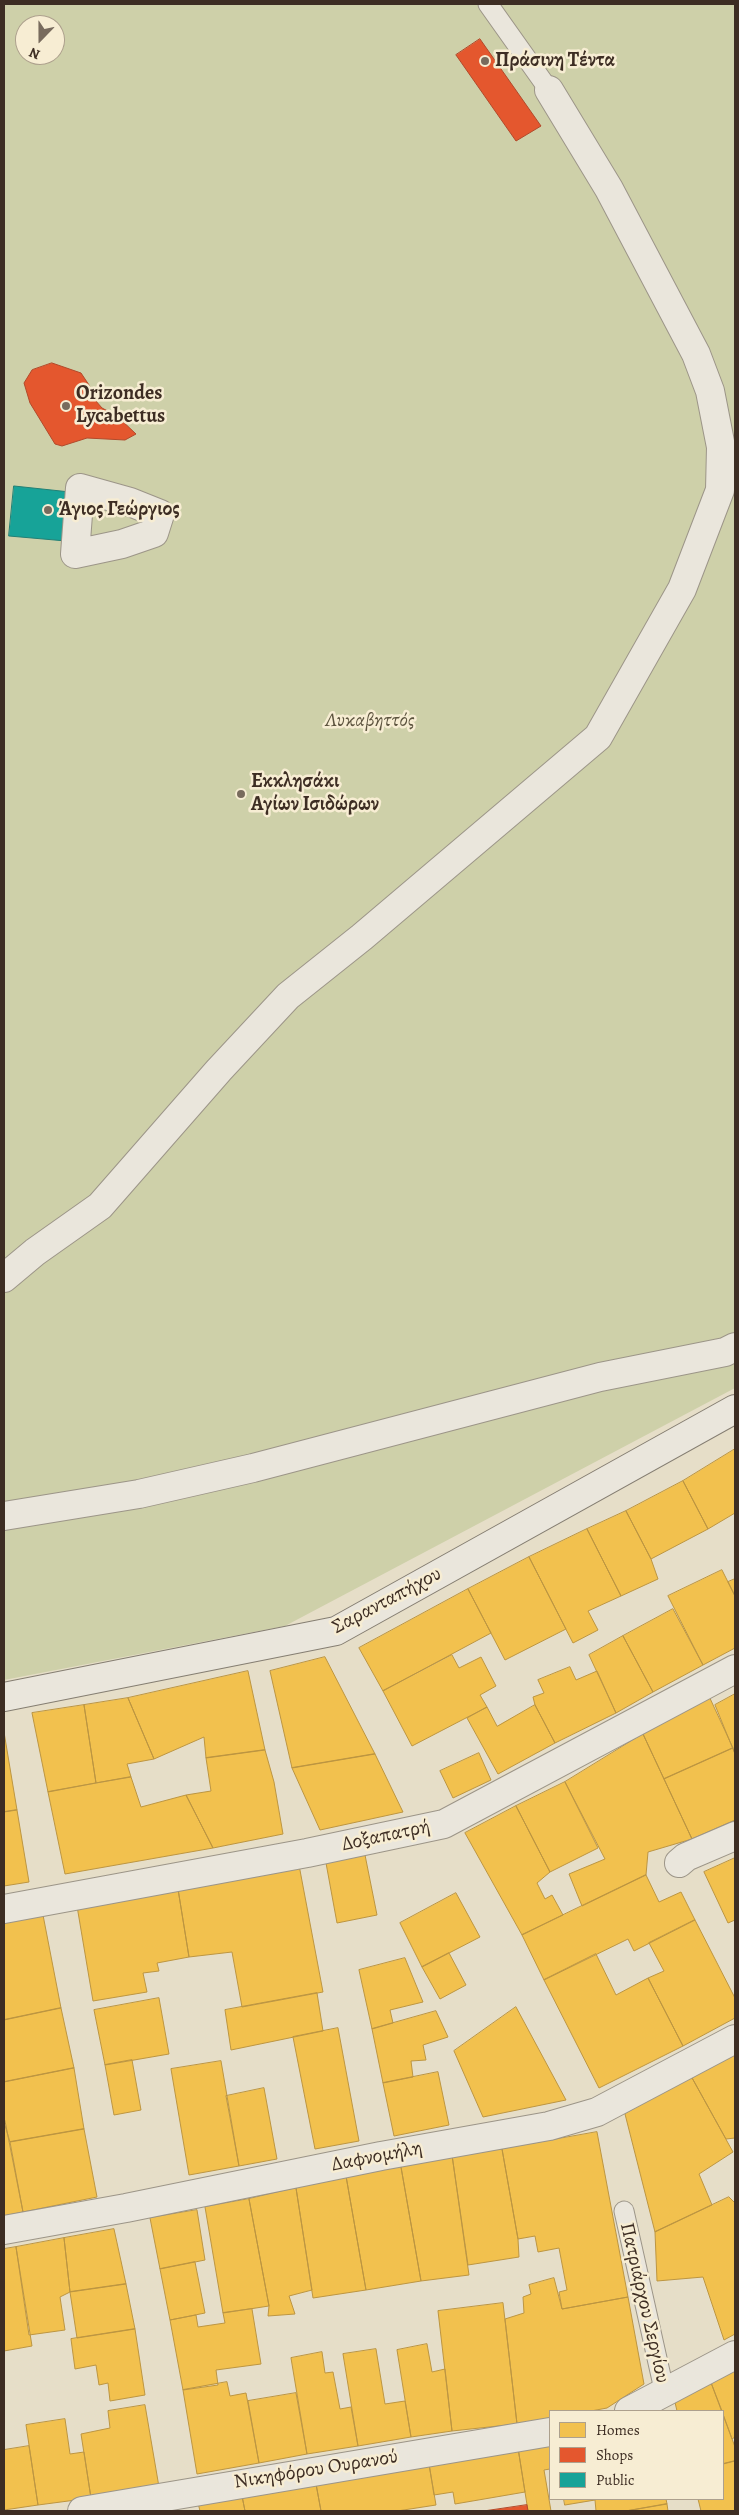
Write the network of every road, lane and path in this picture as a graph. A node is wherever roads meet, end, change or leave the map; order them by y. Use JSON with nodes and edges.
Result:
{"nodes":[{"id":1,"x":488,"y":4,"type":"edge"},
{"id":2,"x":549,"y":90,"type":"joint"},
{"id":3,"x":4,"y":1278,"type":"edge"},
{"id":4,"x":735,"y":1347,"type":"edge"},
{"id":5,"x":735,"y":1409,"type":"edge"},
{"id":6,"x":4,"y":1516,"type":"edge"},
{"id":7,"x":735,"y":1669,"type":"edge"},
{"id":8,"x":4,"y":1697,"type":"edge"},
{"id":9,"x":735,"y":1836,"type":"edge"},
{"id":10,"x":679,"y":1864,"type":"dead end"},
{"id":11,"x":4,"y":1909,"type":"edge"},
{"id":12,"x":735,"y":2040,"type":"edge"},
{"id":13,"x":624,"y":2212,"type":"dead end"},
{"id":14,"x":4,"y":2230,"type":"edge"},
{"id":15,"x":735,"y":2355,"type":"edge"},
{"id":16,"x":665,"y":2394,"type":"junction"},
{"id":17,"x":631,"y":2410,"type":"edge"},
{"id":18,"x":549,"y":2432,"type":"edge"},
{"id":19,"x":82,"y":2511,"type":"edge"}],
"edges":[{"from":1,"to":2,"type":"lane"},
{"from":2,"to":3,"type":"street"},
{"from":4,"to":6,"type":"street"},
{"from":5,"to":8,"type":"street","name":"Σαρανταπήχου"},
{"from":7,"to":11,"type":"street","name":"Δοξαπατρή"},
{"from":9,"to":10,"type":"street"},
{"from":12,"to":14,"type":"street","name":"Δαφνομήλη"},
{"from":13,"to":16,"type":"lane","name":"Πατριάρχου Σεργίου"},
{"from":15,"to":16,"type":"street"},
{"from":16,"to":17,"type":"street"},
{"from":18,"to":19,"type":"street","name":"Νικηφόρου Ουρανού"}]}
